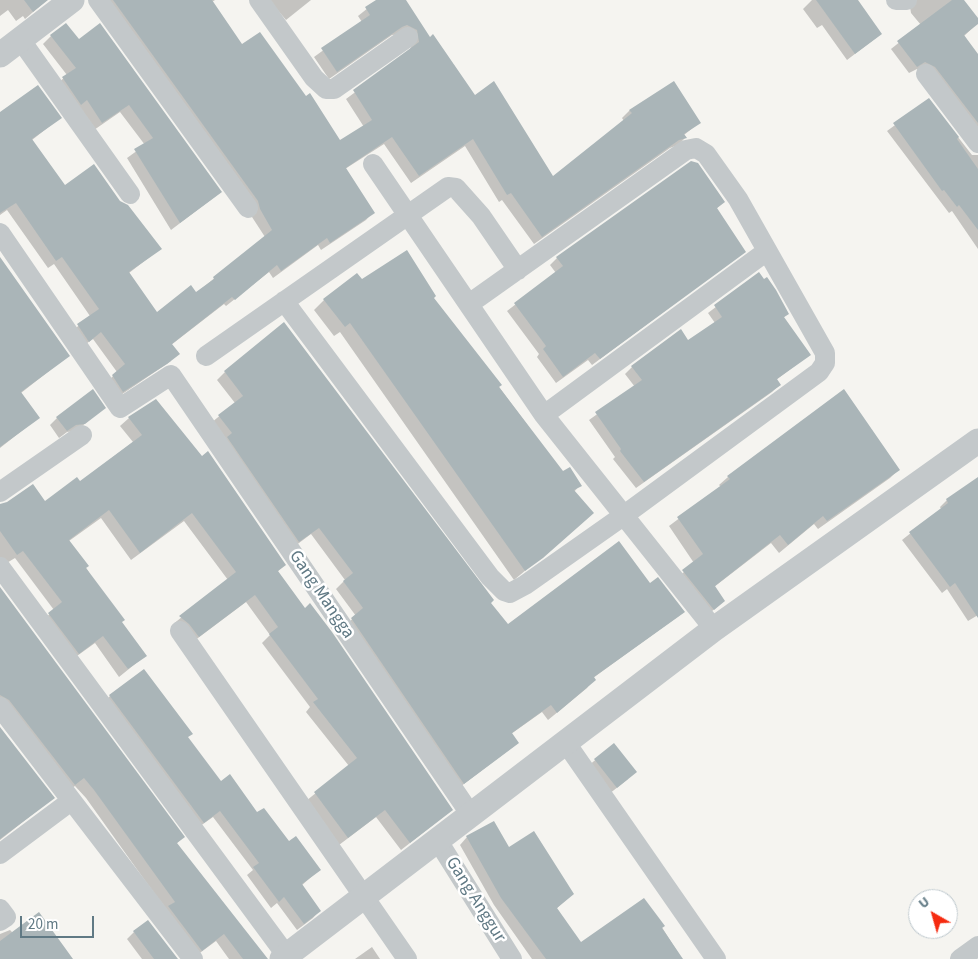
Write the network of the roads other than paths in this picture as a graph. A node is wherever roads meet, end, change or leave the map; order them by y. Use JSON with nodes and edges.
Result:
{"nodes":[{"id":1,"x":72,"y":0,"type":"edge"},
{"id":2,"x":98,"y":0,"type":"edge"},
{"id":3,"x":259,"y":0,"type":"edge"},
{"id":4,"x":896,"y":0,"type":"edge"},
{"id":5,"x":907,"y":0,"type":"edge"},
{"id":6,"x":408,"y":37,"type":"dead end"},
{"id":7,"x":20,"y":38,"type":"junction"},
{"id":8,"x":0,"y":55,"type":"edge"},
{"id":9,"x":926,"y":74,"type":"dead end"},
{"id":10,"x":976,"y":138,"type":"edge"},
{"id":11,"x":373,"y":164,"type":"dead end"},
{"id":12,"x":130,"y":194,"type":"dead end"},
{"id":13,"x":248,"y":208,"type":"dead end"},
{"id":14,"x":408,"y":215,"type":"junction"},
{"id":15,"x":0,"y":233,"type":"edge"},
{"id":16,"x":767,"y":251,"type":"junction"},
{"id":17,"x":518,"y":270,"type":"junction"},
{"id":18,"x":284,"y":301,"type":"junction"},
{"id":19,"x":469,"y":304,"type":"junction"},
{"id":20,"x":206,"y":356,"type":"dead end"},
{"id":21,"x":544,"y":415,"type":"junction"},
{"id":22,"x":82,"y":434,"type":"dead end"},
{"id":23,"x":978,"y":441,"type":"edge"},
{"id":24,"x":0,"y":492,"type":"edge"},
{"id":25,"x":623,"y":516,"type":"junction"},
{"id":26,"x":0,"y":567,"type":"edge"},
{"id":27,"x":714,"y":629,"type":"junction"},
{"id":28,"x":180,"y":631,"type":"dead end"},
{"id":29,"x":0,"y":707,"type":"edge"},
{"id":30,"x":566,"y":743,"type":"junction"},
{"id":31,"x":71,"y":802,"type":"junction"},
{"id":32,"x":471,"y":815,"type":"junction"},
{"id":33,"x":438,"y":841,"type":"junction"},
{"id":34,"x":0,"y":854,"type":"edge"},
{"id":35,"x":365,"y":897,"type":"junction"},
{"id":36,"x":0,"y":909,"type":"edge"},
{"id":37,"x":0,"y":921,"type":"edge"},
{"id":38,"x":978,"y":946,"type":"edge"},
{"id":39,"x":286,"y":958,"type":"edge"},
{"id":40,"x":193,"y":959,"type":"edge"},
{"id":41,"x":407,"y":959,"type":"edge"},
{"id":42,"x":512,"y":959,"type":"edge"},
{"id":43,"x":716,"y":959,"type":"edge"},
{"id":44,"x":960,"y":959,"type":"edge"}],
"edges":[{"from":1,"to":7,"type":"street"},
{"from":2,"to":13,"type":"street"},
{"from":3,"to":6,"type":"street"},
{"from":4,"to":5,"type":"street"},
{"from":7,"to":8,"type":"street"},
{"from":7,"to":12,"type":"street"},
{"from":9,"to":10,"type":"street"},
{"from":11,"to":14,"type":"street"},
{"from":14,"to":17,"type":"street"},
{"from":14,"to":18,"type":"street"},
{"from":14,"to":19,"type":"street"},
{"from":15,"to":32,"type":"street","name":"Gang Mangga"},
{"from":16,"to":17,"type":"street"},
{"from":16,"to":21,"type":"street"},
{"from":16,"to":25,"type":"street"},
{"from":17,"to":19,"type":"street"},
{"from":18,"to":20,"type":"street"},
{"from":18,"to":25,"type":"street"},
{"from":19,"to":21,"type":"street"},
{"from":21,"to":25,"type":"street"},
{"from":22,"to":24,"type":"street"},
{"from":23,"to":27,"type":"street"},
{"from":25,"to":27,"type":"street"},
{"from":26,"to":39,"type":"street"},
{"from":27,"to":30,"type":"street"},
{"from":28,"to":35,"type":"street"},
{"from":29,"to":31,"type":"street"},
{"from":30,"to":32,"type":"street"},
{"from":30,"to":43,"type":"street"},
{"from":31,"to":34,"type":"street"},
{"from":31,"to":40,"type":"street"},
{"from":32,"to":33,"type":"street"},
{"from":33,"to":35,"type":"street"},
{"from":33,"to":42,"type":"street","name":"Gang Anggur"},
{"from":35,"to":39,"type":"street"},
{"from":35,"to":41,"type":"street"},
{"from":36,"to":37,"type":"street"},
{"from":38,"to":44,"type":"street"}]}
